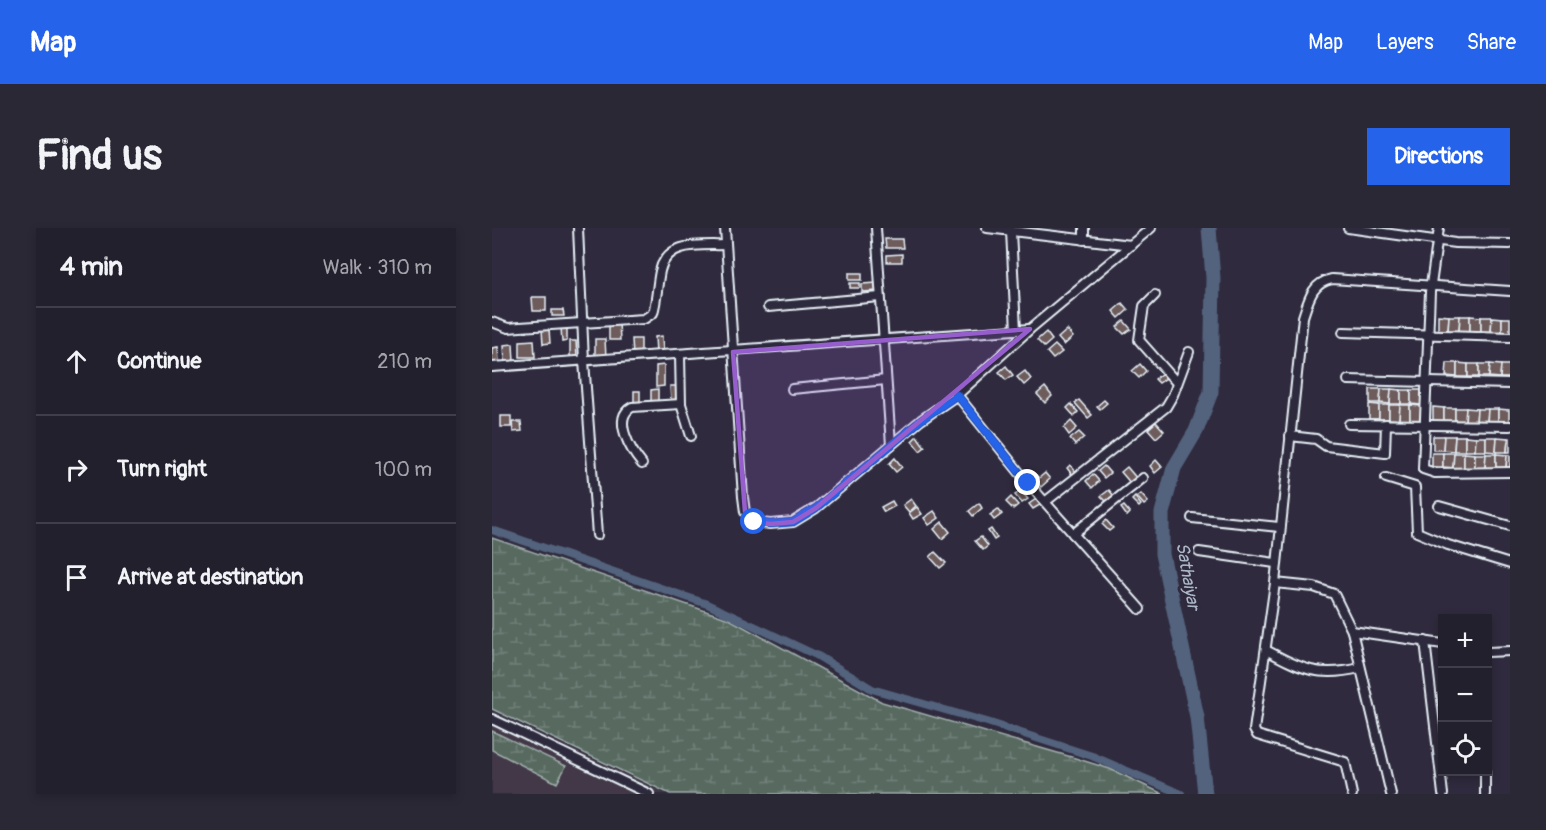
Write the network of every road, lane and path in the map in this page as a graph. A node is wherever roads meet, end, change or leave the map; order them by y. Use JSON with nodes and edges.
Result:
{"nodes":[{"id":1,"x":579,"y":228,"type":"edge"},
{"id":2,"x":725,"y":228,"type":"edge"},
{"id":3,"x":876,"y":228,"type":"edge"},
{"id":4,"x":987,"y":228,"type":"edge"},
{"id":5,"x":1084,"y":228,"type":"edge"},
{"id":6,"x":1151,"y":228,"type":"edge"},
{"id":7,"x":1348,"y":228,"type":"edge"},
{"id":8,"x":1439,"y":228,"type":"edge"},
{"id":9,"x":1011,"y":231,"type":"junction"},
{"id":10,"x":1084,"y":240,"type":"junction"},
{"id":11,"x":1437,"y":240,"type":"junction"},
{"id":12,"x":1510,"y":244,"type":"edge"},
{"id":13,"x":726,"y":245,"type":"junction"},
{"id":14,"x":1131,"y":245,"type":"junction"},
{"id":15,"x":1430,"y":287,"type":"junction"},
{"id":16,"x":1510,"y":291,"type":"edge"},
{"id":17,"x":1155,"y":295,"type":"dead end"},
{"id":18,"x":880,"y":297,"type":"junction"},
{"id":19,"x":768,"y":307,"type":"dead end"},
{"id":20,"x":583,"y":321,"type":"junction"},
{"id":21,"x":492,"y":322,"type":"edge"},
{"id":22,"x":1030,"y":329,"type":"junction"},
{"id":23,"x":1016,"y":330,"type":"junction"},
{"id":24,"x":1343,"y":332,"type":"dead end"},
{"id":25,"x":1428,"y":334,"type":"junction"},
{"id":26,"x":1510,"y":337,"type":"edge"},
{"id":27,"x":883,"y":339,"type":"junction"},
{"id":28,"x":733,"y":352,"type":"junction"},
{"id":29,"x":1189,"y":352,"type":"dead end"},
{"id":30,"x":680,"y":355,"type":"junction"},
{"id":31,"x":584,"y":361,"type":"junction"},
{"id":32,"x":492,"y":367,"type":"edge"},
{"id":33,"x":886,"y":380,"type":"junction"},
{"id":34,"x":1348,"y":380,"type":"dead end"},
{"id":35,"x":1426,"y":382,"type":"junction"},
{"id":36,"x":1177,"y":383,"type":"junction"},
{"id":37,"x":1510,"y":384,"type":"edge"},
{"id":38,"x":792,"y":389,"type":"dead end"},
{"id":39,"x":957,"y":395,"type":"junction"},
{"id":40,"x":681,"y":404,"type":"junction"},
{"id":41,"x":1350,"y":424,"type":"dead end"},
{"id":42,"x":1386,"y":424,"type":"junction"},
{"id":43,"x":1425,"y":424,"type":"junction"},
{"id":44,"x":1510,"y":426,"type":"edge"},
{"id":45,"x":692,"y":436,"type":"dead end"},
{"id":46,"x":1290,"y":436,"type":"junction"},
{"id":47,"x":891,"y":445,"type":"junction"},
{"id":48,"x":642,"y":464,"type":"dead end"},
{"id":49,"x":1510,"y":472,"type":"edge"},
{"id":50,"x":1143,"y":478,"type":"dead end"},
{"id":51,"x":1386,"y":478,"type":"dead end"},
{"id":52,"x":1045,"y":502,"type":"junction"},
{"id":53,"x":1439,"y":506,"type":"dead end"},
{"id":54,"x":1192,"y":518,"type":"dead end"},
{"id":55,"x":1279,"y":526,"type":"junction"},
{"id":56,"x":1510,"y":526,"type":"edge"},
{"id":57,"x":1073,"y":534,"type":"junction"},
{"id":58,"x":597,"y":535,"type":"dead end"},
{"id":59,"x":1198,"y":552,"type":"dead end"},
{"id":60,"x":1275,"y":564,"type":"junction"},
{"id":61,"x":1510,"y":564,"type":"edge"},
{"id":62,"x":1275,"y":583,"type":"junction"},
{"id":63,"x":1140,"y":609,"type":"dead end"},
{"id":64,"x":1353,"y":631,"type":"junction"},
{"id":65,"x":1425,"y":641,"type":"junction"},
{"id":66,"x":1438,"y":643,"type":"edge"},
{"id":67,"x":1266,"y":650,"type":"junction"},
{"id":68,"x":1510,"y":651,"type":"edge"},
{"id":69,"x":1492,"y":653,"type":"edge"},
{"id":70,"x":1501,"y":654,"type":"junction"},
{"id":71,"x":1509,"y":661,"type":"edge"},
{"id":72,"x":1360,"y":668,"type":"junction"},
{"id":73,"x":492,"y":719,"type":"edge"},
{"id":74,"x":1485,"y":776,"type":"edge"},
{"id":75,"x":649,"y":794,"type":"edge"},
{"id":76,"x":1352,"y":794,"type":"edge"},
{"id":77,"x":1391,"y":794,"type":"edge"},
{"id":78,"x":1443,"y":794,"type":"edge"},
{"id":79,"x":1485,"y":794,"type":"edge"}],
"edges":[{"from":1,"to":20,"type":"street"},
{"from":2,"to":13,"type":"street"},
{"from":3,"to":18,"type":"street"},
{"from":4,"to":9,"type":"street"},
{"from":5,"to":10,"type":"street"},
{"from":6,"to":14,"type":"street"},
{"from":7,"to":11,"type":"street"},
{"from":8,"to":11,"type":"street"},
{"from":9,"to":10,"type":"street"},
{"from":9,"to":23,"type":"street"},
{"from":10,"to":14,"type":"street"},
{"from":11,"to":12,"type":"street"},
{"from":11,"to":15,"type":"street"},
{"from":13,"to":20,"type":"street"},
{"from":13,"to":28,"type":"street"},
{"from":14,"to":22,"type":"street"},
{"from":15,"to":16,"type":"street"},
{"from":15,"to":25,"type":"street"},
{"from":15,"to":46,"type":"street"},
{"from":17,"to":36,"type":"street"},
{"from":18,"to":19,"type":"street"},
{"from":18,"to":27,"type":"street"},
{"from":20,"to":21,"type":"street"},
{"from":20,"to":31,"type":"street"},
{"from":22,"to":23,"type":"street"},
{"from":22,"to":39,"type":"street"},
{"from":23,"to":27,"type":"street"},
{"from":24,"to":25,"type":"street"},
{"from":25,"to":26,"type":"street"},
{"from":25,"to":35,"type":"street"},
{"from":27,"to":28,"type":"street"},
{"from":27,"to":33,"type":"street"},
{"from":28,"to":30,"type":"street"},
{"from":28,"to":47,"type":"street"},
{"from":29,"to":36,"type":"street"},
{"from":30,"to":31,"type":"street"},
{"from":30,"to":40,"type":"street"},
{"from":31,"to":32,"type":"street"},
{"from":31,"to":58,"type":"street"},
{"from":33,"to":38,"type":"street"},
{"from":33,"to":47,"type":"street"},
{"from":34,"to":35,"type":"street"},
{"from":35,"to":37,"type":"street"},
{"from":35,"to":43,"type":"street"},
{"from":36,"to":52,"type":"street"},
{"from":39,"to":47,"type":"street"},
{"from":39,"to":52,"type":"street"},
{"from":40,"to":45,"type":"street"},
{"from":40,"to":48,"type":"street"},
{"from":41,"to":42,"type":"street"},
{"from":42,"to":43,"type":"street"},
{"from":42,"to":46,"type":"street"},
{"from":43,"to":44,"type":"street"},
{"from":43,"to":49,"type":"street"},
{"from":46,"to":55,"type":"street"},
{"from":50,"to":57,"type":"street"},
{"from":51,"to":61,"type":"street"},
{"from":52,"to":57,"type":"street"},
{"from":53,"to":56,"type":"street"},
{"from":54,"to":55,"type":"street"},
{"from":55,"to":60,"type":"street"},
{"from":57,"to":63,"type":"street"},
{"from":59,"to":60,"type":"street"},
{"from":60,"to":62,"type":"street"},
{"from":62,"to":64,"type":"street"},
{"from":62,"to":67,"type":"street"},
{"from":64,"to":65,"type":"street"},
{"from":64,"to":72,"type":"street"},
{"from":65,"to":66,"type":"street"},
{"from":65,"to":78,"type":"street"},
{"from":67,"to":72,"type":"street"},
{"from":67,"to":76,"type":"street"},
{"from":68,"to":70,"type":"street"},
{"from":69,"to":70,"type":"street"},
{"from":70,"to":71,"type":"street"},
{"from":72,"to":77,"type":"street"},
{"from":73,"to":75,"type":"street"},
{"from":74,"to":79,"type":"street"}]}
